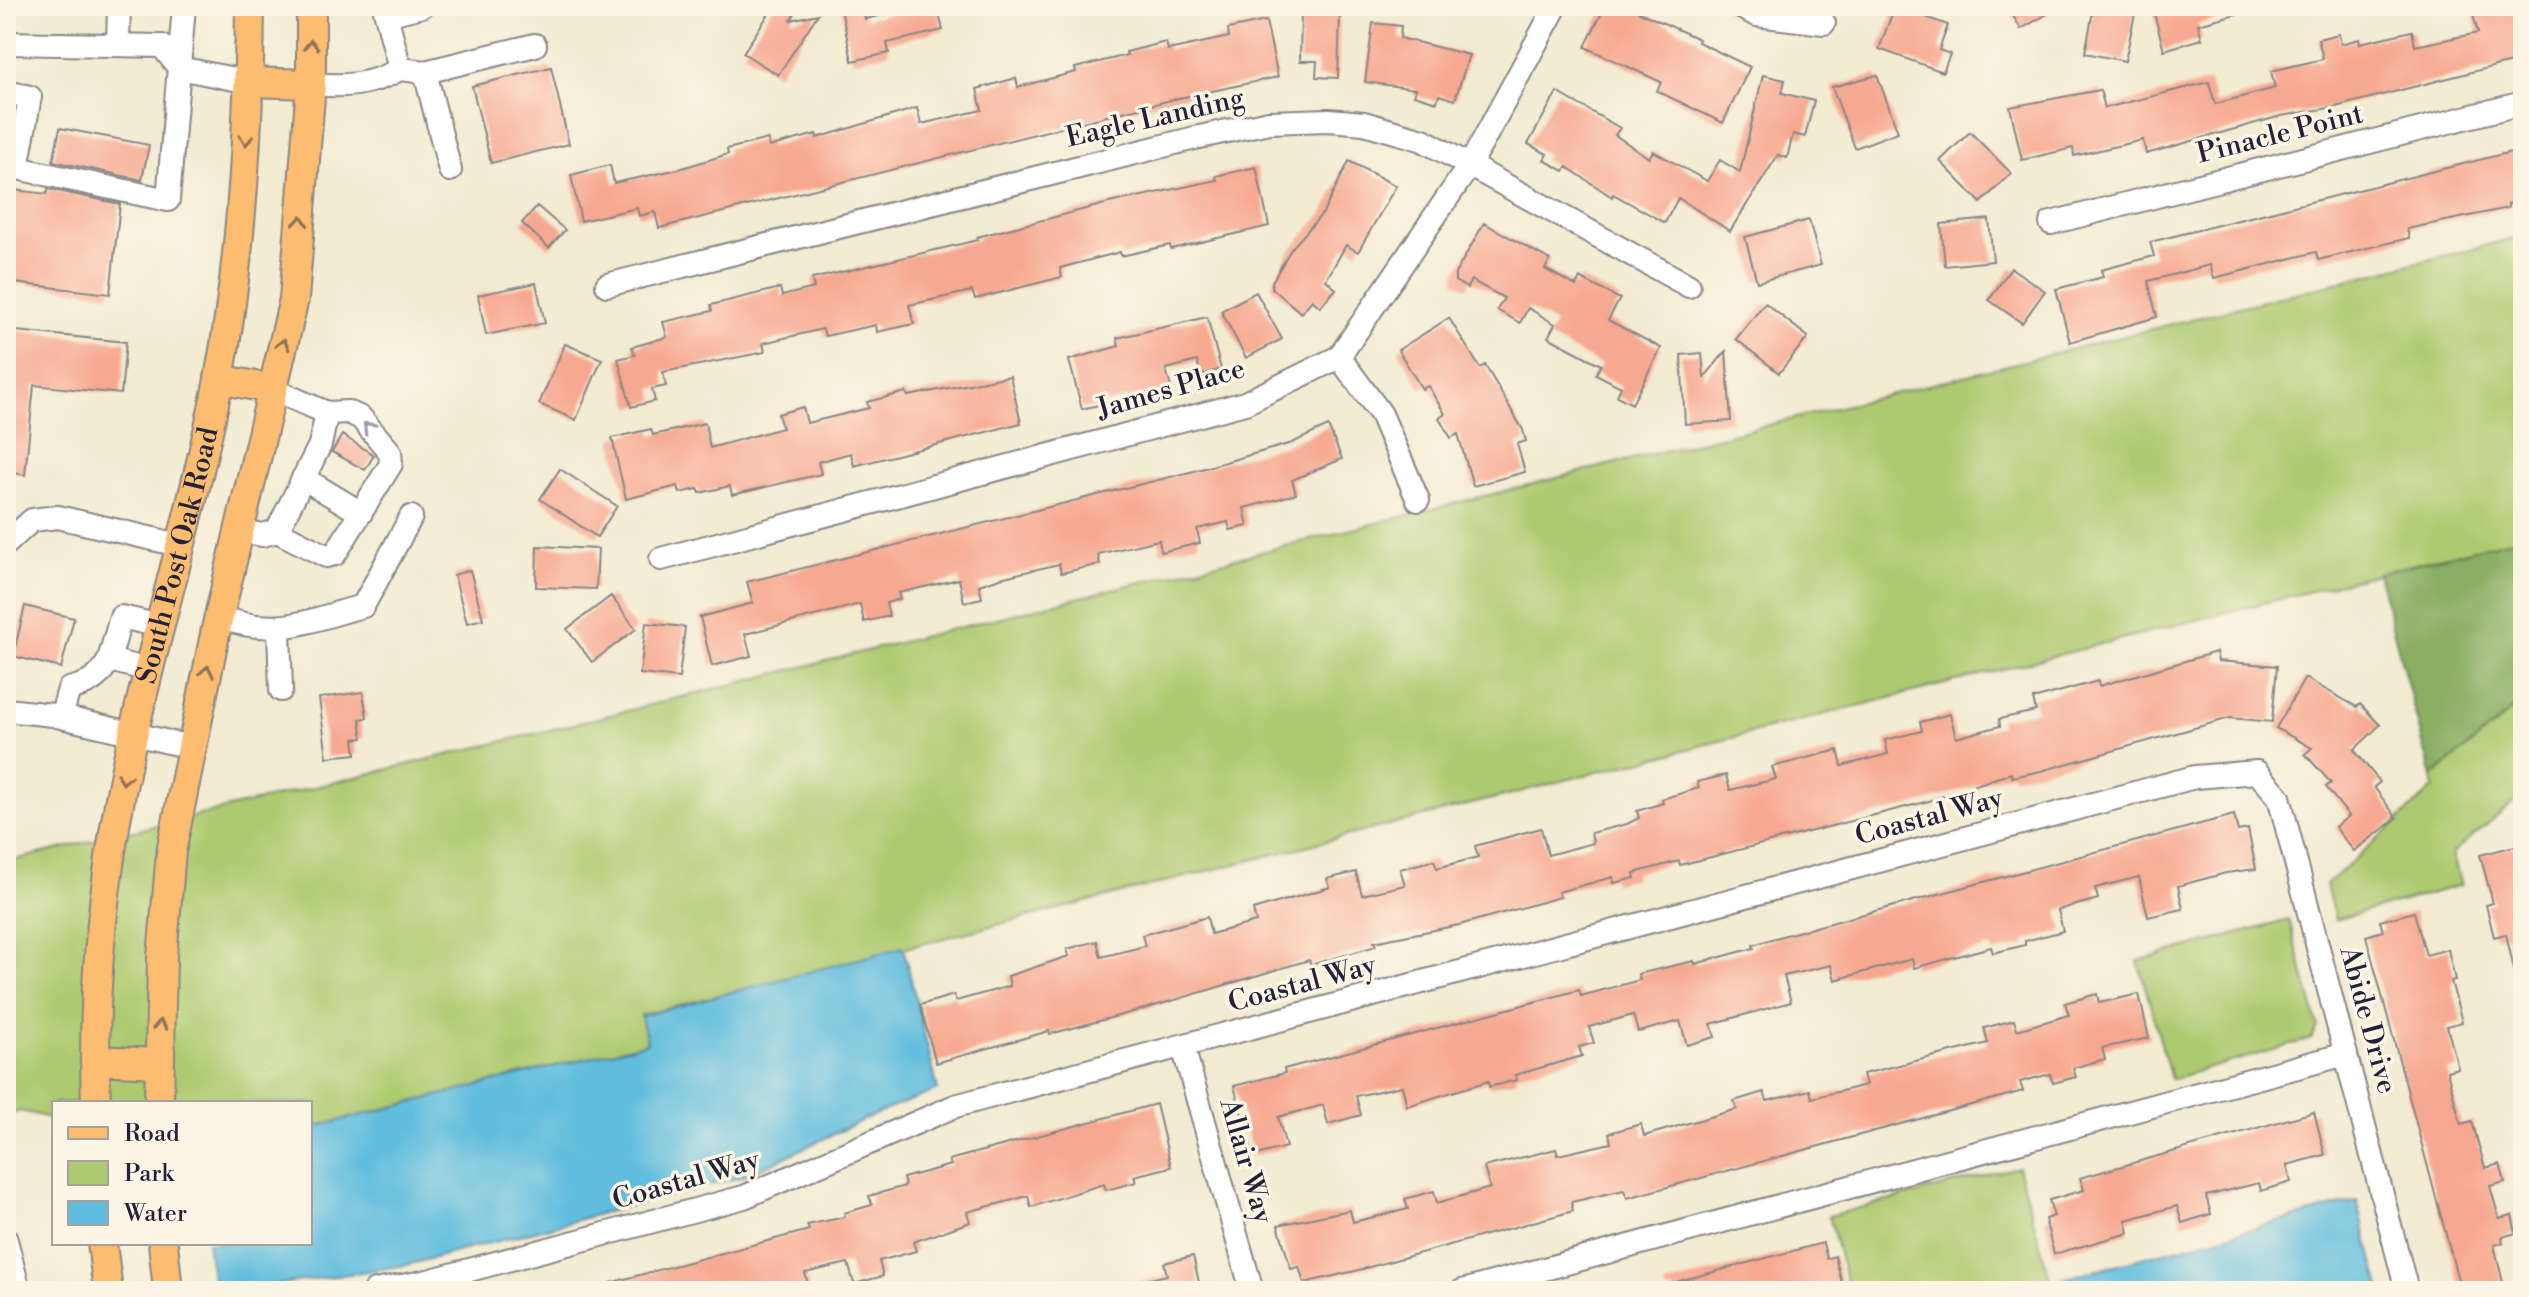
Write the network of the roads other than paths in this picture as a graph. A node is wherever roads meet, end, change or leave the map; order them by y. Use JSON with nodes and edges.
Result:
{"nodes":[{"id":1,"x":119,"y":6,"type":"edge"},
{"id":2,"x":184,"y":6,"type":"edge"},
{"id":3,"x":250,"y":6,"type":"edge"},
{"id":4,"x":311,"y":6,"type":"edge"},
{"id":5,"x":422,"y":6,"type":"edge"},
{"id":6,"x":1556,"y":6,"type":"edge"},
{"id":7,"x":1738,"y":6,"type":"edge"},
{"id":8,"x":385,"y":10,"type":"edge"},
{"id":9,"x":1824,"y":23,"type":"dead end"},
{"id":10,"x":6,"y":43,"type":"edge"},
{"id":11,"x":118,"y":45,"type":"junction"},
{"id":12,"x":535,"y":45,"type":"dead end"},
{"id":13,"x":179,"y":68,"type":"junction"},
{"id":14,"x":400,"y":69,"type":"junction"},
{"id":15,"x":425,"y":72,"type":"junction"},
{"id":16,"x":249,"y":82,"type":"junction"},
{"id":17,"x":311,"y":84,"type":"junction"},
{"id":18,"x":6,"y":92,"type":"edge"},
{"id":19,"x":2523,"y":103,"type":"edge"},
{"id":20,"x":1471,"y":163,"type":"junction"},
{"id":21,"x":450,"y":170,"type":"dead end"},
{"id":22,"x":2051,"y":223,"type":"dead end"},
{"id":23,"x":607,"y":285,"type":"dead end"},
{"id":24,"x":1689,"y":286,"type":"dead end"},
{"id":25,"x":1339,"y":357,"type":"junction"},
{"id":26,"x":219,"y":379,"type":"junction"},
{"id":27,"x":272,"y":389,"type":"junction"},
{"id":28,"x":327,"y":413,"type":"junction"},
{"id":29,"x":303,"y":478,"type":"junction"},
{"id":30,"x":1418,"y":500,"type":"dead end"},
{"id":31,"x":361,"y":513,"type":"junction"},
{"id":32,"x":411,"y":517,"type":"dead end"},
{"id":33,"x":238,"y":530,"type":"junction"},
{"id":34,"x":277,"y":531,"type":"junction"},
{"id":35,"x":6,"y":544,"type":"edge"},
{"id":36,"x":179,"y":545,"type":"junction"},
{"id":37,"x":661,"y":559,"type":"dead end"},
{"id":38,"x":219,"y":617,"type":"junction"},
{"id":39,"x":160,"y":626,"type":"junction"},
{"id":40,"x":279,"y":630,"type":"junction"},
{"id":41,"x":109,"y":660,"type":"junction"},
{"id":42,"x":149,"y":670,"type":"junction"},
{"id":43,"x":281,"y":690,"type":"dead end"},
{"id":44,"x":6,"y":710,"type":"edge"},
{"id":45,"x":61,"y":717,"type":"junction"},
{"id":46,"x":133,"y":733,"type":"junction"},
{"id":47,"x":190,"y":747,"type":"junction"},
{"id":48,"x":2257,"y":772,"type":"joint"},
{"id":49,"x":1183,"y":1047,"type":"junction"},
{"id":50,"x":2346,"y":1054,"type":"junction"},
{"id":51,"x":95,"y":1060,"type":"junction"},
{"id":52,"x":159,"y":1063,"type":"junction"},
{"id":53,"x":96,"y":1101,"type":"edge"},
{"id":54,"x":159,"y":1101,"type":"edge"},
{"id":55,"x":6,"y":1240,"type":"edge"},
{"id":56,"x":102,"y":1245,"type":"edge"},
{"id":57,"x":163,"y":1245,"type":"edge"},
{"id":58,"x":19,"y":1291,"type":"edge"},
{"id":59,"x":108,"y":1291,"type":"edge"},
{"id":60,"x":168,"y":1291,"type":"edge"},
{"id":61,"x":375,"y":1291,"type":"edge"},
{"id":62,"x":1252,"y":1291,"type":"edge"},
{"id":63,"x":1462,"y":1291,"type":"edge"},
{"id":64,"x":2407,"y":1291,"type":"edge"}],
"edges":[{"from":1,"to":11,"type":"street"},
{"from":2,"to":13,"type":"street"},
{"from":3,"to":16,"type":"main road","name":"South Post Oak Road"},
{"from":17,"to":4,"type":"main road","name":"South Post Oak Road","one_way":true},
{"from":5,"to":8,"type":"street"},
{"from":6,"to":20,"type":"street","name":"James Place"},
{"from":7,"to":9,"type":"street"},
{"from":8,"to":14,"type":"street"},
{"from":10,"to":11,"type":"street"},
{"from":11,"to":13,"type":"street"},
{"from":12,"to":15,"type":"street"},
{"from":13,"to":16,"type":"street"},
{"from":13,"to":18,"type":"street"},
{"from":14,"to":15,"type":"street"},
{"from":14,"to":17,"type":"street"},
{"from":15,"to":21,"type":"street"},
{"from":16,"to":17,"type":"main road"},
{"from":16,"to":26,"type":"main road","name":"South Post Oak Road","one_way":true},
{"from":27,"to":17,"type":"main road","name":"South Post Oak Road","one_way":true},
{"from":19,"to":22,"type":"street","name":"Pinacle Point"},
{"from":20,"to":23,"type":"street","name":"Eagle Landing"},
{"from":20,"to":24,"type":"street","name":"Eagle Landing"},
{"from":20,"to":25,"type":"street","name":"James Place"},
{"from":25,"to":30,"type":"street"},
{"from":25,"to":37,"type":"street","name":"James Place"},
{"from":26,"to":27,"type":"main road"},
{"from":26,"to":36,"type":"main road","name":"South Post Oak Road"},
{"from":27,"to":28,"type":"street"},
{"from":27,"to":33,"type":"main road","name":"South Post Oak Road"},
{"from":28,"to":29,"type":"street"},
{"from":31,"to":28,"type":"street","one_way":true},
{"from":29,"to":31,"type":"street"},
{"from":29,"to":34,"type":"street"},
{"from":31,"to":34,"type":"street"},
{"from":32,"to":40,"type":"street"},
{"from":33,"to":34,"type":"street"},
{"from":33,"to":38,"type":"main road","name":"South Post Oak Road"},
{"from":35,"to":36,"type":"street"},
{"from":36,"to":39,"type":"main road","name":"South Post Oak Road"},
{"from":38,"to":40,"type":"street"},
{"from":47,"to":38,"type":"main road","name":"South Post Oak Road","one_way":true},
{"from":39,"to":41,"type":"street"},
{"from":39,"to":42,"type":"main road","name":"South Post Oak Road"},
{"from":40,"to":43,"type":"street"},
{"from":41,"to":42,"type":"street"},
{"from":41,"to":45,"type":"street"},
{"from":42,"to":46,"type":"main road","name":"South Post Oak Road"},
{"from":44,"to":45,"type":"street"},
{"from":45,"to":46,"type":"street"},
{"from":46,"to":47,"type":"street"},
{"from":46,"to":51,"type":"main road","name":"South Post Oak Road","one_way":true},
{"from":52,"to":47,"type":"main road","name":"South Post Oak Road","one_way":true},
{"from":48,"to":49,"type":"street","name":"Coastal Way"},
{"from":48,"to":50,"type":"street","name":"Abide Drive"},
{"from":49,"to":61,"type":"street","name":"Coastal Way"},
{"from":49,"to":62,"type":"street","name":"Allair Way"},
{"from":50,"to":63,"type":"street"},
{"from":50,"to":64,"type":"street","name":"Abide Drive"},
{"from":51,"to":52,"type":"main road"},
{"from":51,"to":53,"type":"main road","name":"South Post Oak Road"},
{"from":52,"to":54,"type":"main road","name":"South Post Oak Road"},
{"from":55,"to":58,"type":"street"},
{"from":56,"to":59,"type":"main road"},
{"from":57,"to":60,"type":"main road"}]}
